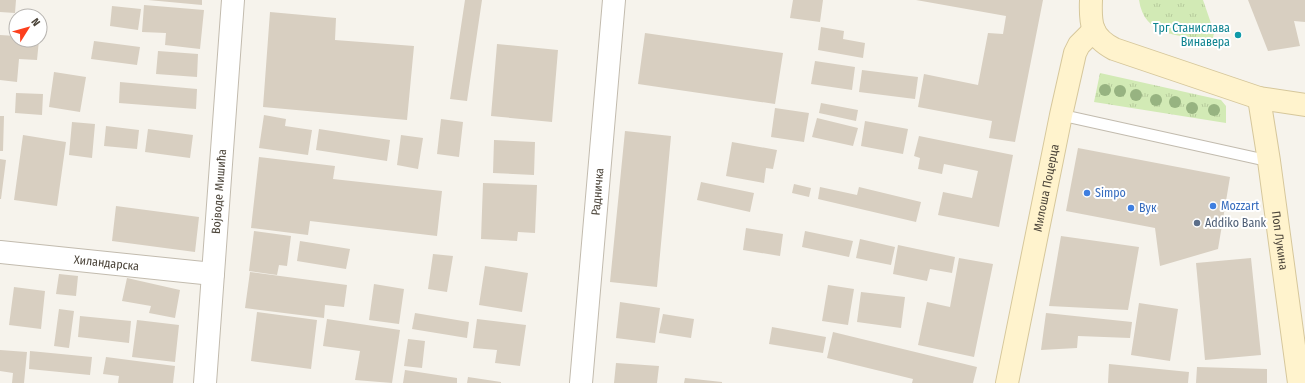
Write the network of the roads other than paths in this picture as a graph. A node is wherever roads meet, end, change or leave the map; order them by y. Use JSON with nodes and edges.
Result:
{"nodes":[{"id":1,"x":234,"y":0,"type":"edge"},
{"id":2,"x":614,"y":0,"type":"edge"},
{"id":3,"x":1091,"y":0,"type":"edge"},
{"id":4,"x":1094,"y":30,"type":"junction"},
{"id":5,"x":1259,"y":98,"type":"junction"},
{"id":6,"x":1305,"y":105,"type":"edge"},
{"id":7,"x":1061,"y":115,"type":"junction"},
{"id":8,"x":1269,"y":161,"type":"junction"},
{"id":9,"x":0,"y":252,"type":"edge"},
{"id":10,"x":213,"y":274,"type":"junction"},
{"id":11,"x":205,"y":383,"type":"edge"},
{"id":12,"x":581,"y":383,"type":"edge"},
{"id":13,"x":1007,"y":383,"type":"edge"},
{"id":14,"x":1299,"y":383,"type":"edge"}],
"edges":[{"from":1,"to":10,"type":"street","name":"Војводе Мишића"},
{"from":2,"to":12,"type":"street","name":"Радничка"},
{"from":3,"to":4,"type":"street"},
{"from":4,"to":5,"type":"street"},
{"from":4,"to":7,"type":"street","name":"Милоша Поцерца"},
{"from":5,"to":6,"type":"street"},
{"from":5,"to":8,"type":"street","name":"Поп Лукина"},
{"from":7,"to":8,"type":"lane"},
{"from":7,"to":13,"type":"street","name":"Милоша Поцерца"},
{"from":8,"to":14,"type":"street","name":"Поп Лукина"},
{"from":9,"to":10,"type":"street","name":"Хиландарска"},
{"from":10,"to":11,"type":"street","name":"Војводе Мишића"}]}
